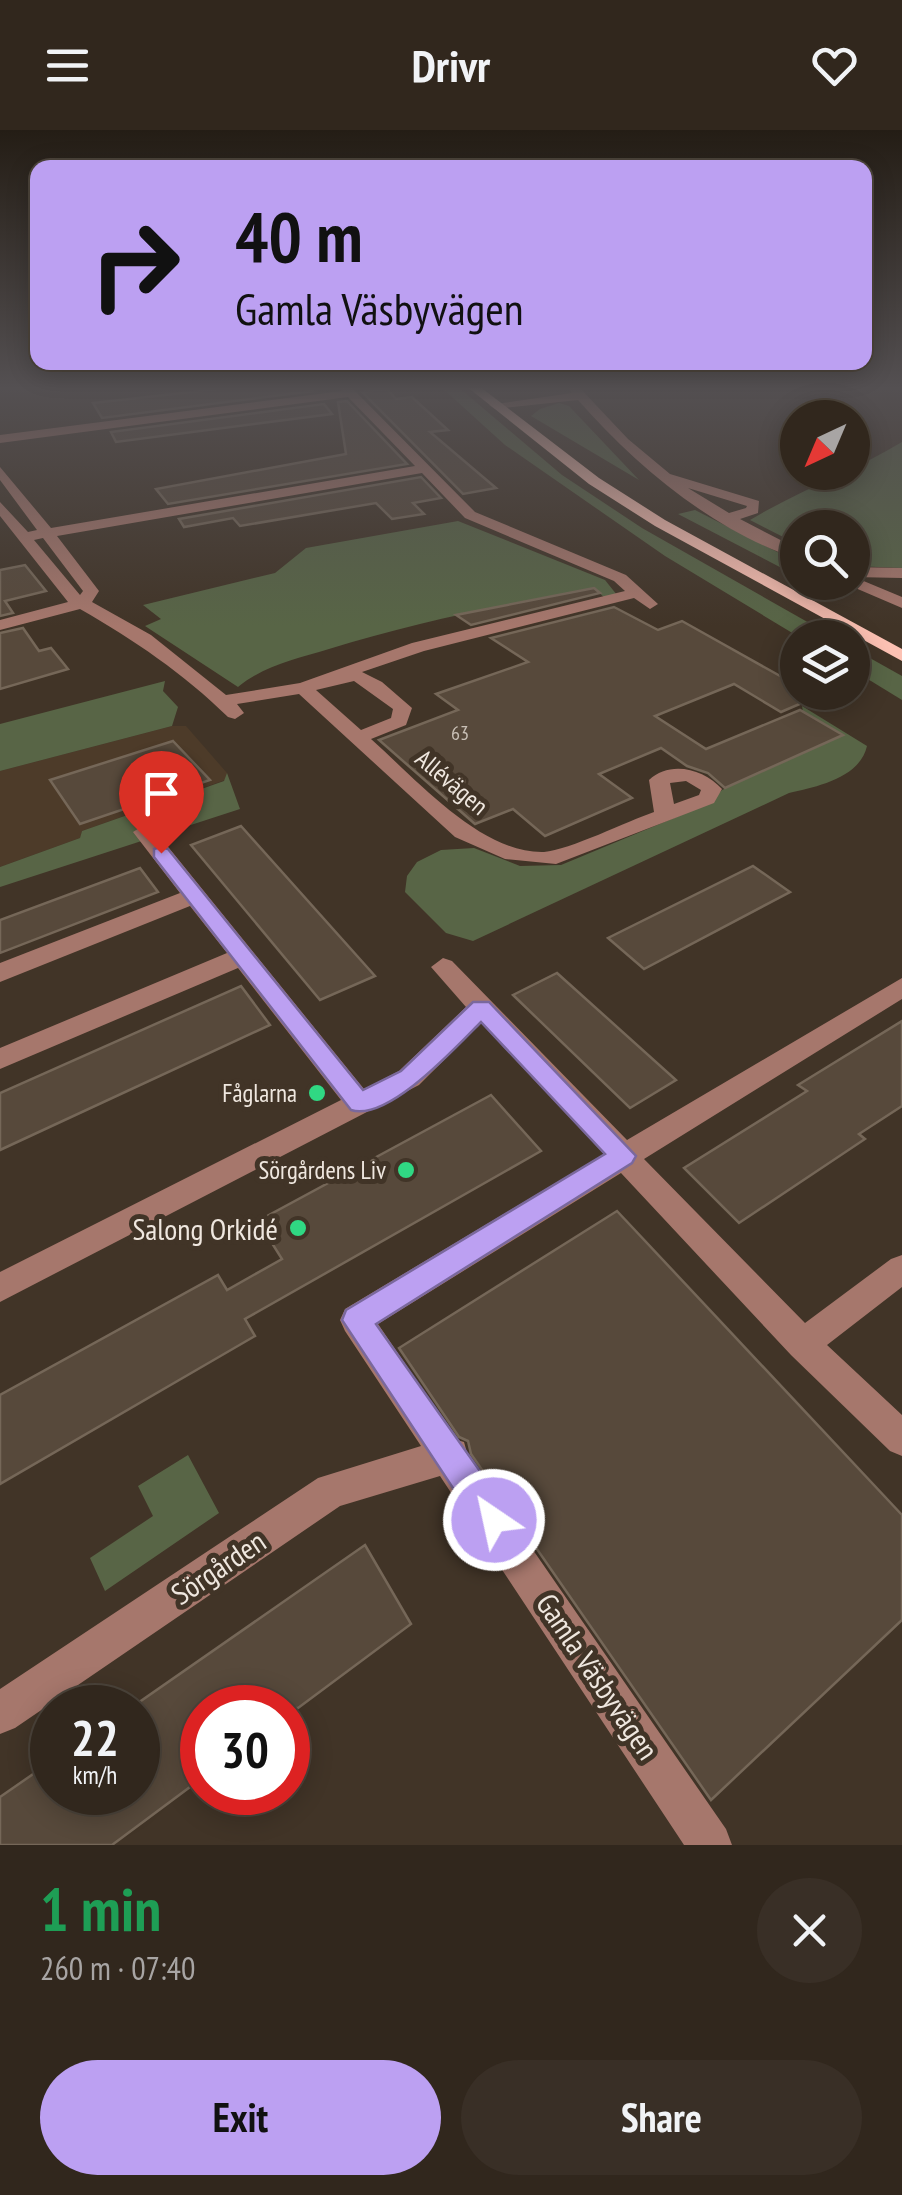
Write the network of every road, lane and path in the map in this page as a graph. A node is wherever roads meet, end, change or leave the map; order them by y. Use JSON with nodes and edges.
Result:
{"nodes":[{"id":1,"x":420,"y":466,"type":"edge"},
{"id":2,"x":575,"y":466,"type":"edge"},
{"id":3,"x":649,"y":466,"type":"edge"},
{"id":4,"x":424,"y":470,"type":"junction"},
{"id":5,"x":0,"y":471,"type":"edge"},
{"id":6,"x":665,"y":479,"type":"junction"},
{"id":7,"x":25,"y":503,"type":"junction"},
{"id":8,"x":1,"y":509,"type":"edge"},
{"id":9,"x":727,"y":519,"type":"junction"},
{"id":10,"x":47,"y":532,"type":"junction"},
{"id":11,"x":24,"y":537,"type":"junction"},
{"id":12,"x":780,"y":545,"type":"edge"},
{"id":13,"x":870,"y":572,"type":"edge"},
{"id":14,"x":902,"y":573,"type":"edge"},
{"id":15,"x":870,"y":588,"type":"edge"},
{"id":16,"x":83,"y":602,"type":"junction"},
{"id":17,"x":902,"y":603,"type":"edge"},
{"id":18,"x":4,"y":624,"type":"edge"},
{"id":19,"x":30,"y":643,"type":"dead end"},
{"id":20,"x":902,"y":656,"type":"edge"},
{"id":21,"x":347,"y":672,"type":"junction"},
{"id":22,"x":303,"y":688,"type":"junction"},
{"id":23,"x":360,"y":737,"type":"junction"},
{"id":24,"x":665,"y":813,"type":"dead end"},
{"id":25,"x":144,"y":832,"type":"dead end"},
{"id":26,"x":195,"y":895,"type":"junction"},
{"id":27,"x":243,"y":956,"type":"junction"},
{"id":28,"x":443,"y":968,"type":"dead end"},
{"id":29,"x":0,"y":973,"type":"edge"},
{"id":30,"x":902,"y":987,"type":"edge"},
{"id":31,"x":481,"y":1008,"type":"junction"},
{"id":32,"x":0,"y":1059,"type":"edge"},
{"id":33,"x":360,"y":1104,"type":"junction"},
{"id":34,"x":623,"y":1156,"type":"junction"},
{"id":35,"x":902,"y":1269,"type":"edge"},
{"id":36,"x":0,"y":1288,"type":"edge"},
{"id":37,"x":803,"y":1344,"type":"junction"},
{"id":38,"x":902,"y":1439,"type":"edge"},
{"id":39,"x":451,"y":1456,"type":"junction"},
{"id":40,"x":0,"y":1713,"type":"edge"},
{"id":41,"x":710,"y":1845,"type":"edge"}],
"edges":[{"from":1,"to":4,"type":"street"},
{"from":2,"to":20,"type":"main road"},
{"from":3,"to":6,"type":"street"},
{"from":4,"to":10,"type":"street"},
{"from":4,"to":21,"type":"street"},
{"from":5,"to":7,"type":"street"},
{"from":6,"to":9,"type":"street"},
{"from":6,"to":9,"type":"street"},
{"from":7,"to":8,"type":"street"},
{"from":7,"to":10,"type":"street"},
{"from":8,"to":11,"type":"street"},
{"from":9,"to":12,"type":"street"},
{"from":10,"to":11,"type":"street"},
{"from":10,"to":16,"type":"street"},
{"from":11,"to":16,"type":"street"},
{"from":13,"to":14,"type":"street"},
{"from":15,"to":17,"type":"street"},
{"from":16,"to":18,"type":"street"},
{"from":16,"to":22,"type":"street"},
{"from":18,"to":19,"type":"street"},
{"from":21,"to":22,"type":"street"},
{"from":21,"to":23,"type":"street"},
{"from":22,"to":23,"type":"street","name":"Allévägen"},
{"from":23,"to":24,"type":"street","name":"Allévägen"},
{"from":25,"to":26,"type":"street"},
{"from":26,"to":27,"type":"street"},
{"from":26,"to":29,"type":"street"},
{"from":27,"to":32,"type":"street"},
{"from":27,"to":33,"type":"street"},
{"from":28,"to":31,"type":"street"},
{"from":30,"to":34,"type":"street"},
{"from":31,"to":33,"type":"street"},
{"from":31,"to":34,"type":"street"},
{"from":33,"to":36,"type":"street"},
{"from":34,"to":37,"type":"street"},
{"from":34,"to":39,"type":"street","name":"Gamla Väsbyvägen"},
{"from":35,"to":37,"type":"street"},
{"from":37,"to":38,"type":"street"},
{"from":39,"to":40,"type":"street","name":"Sörgården"},
{"from":39,"to":41,"type":"street","name":"Gamla Väsbyvägen"}]}
